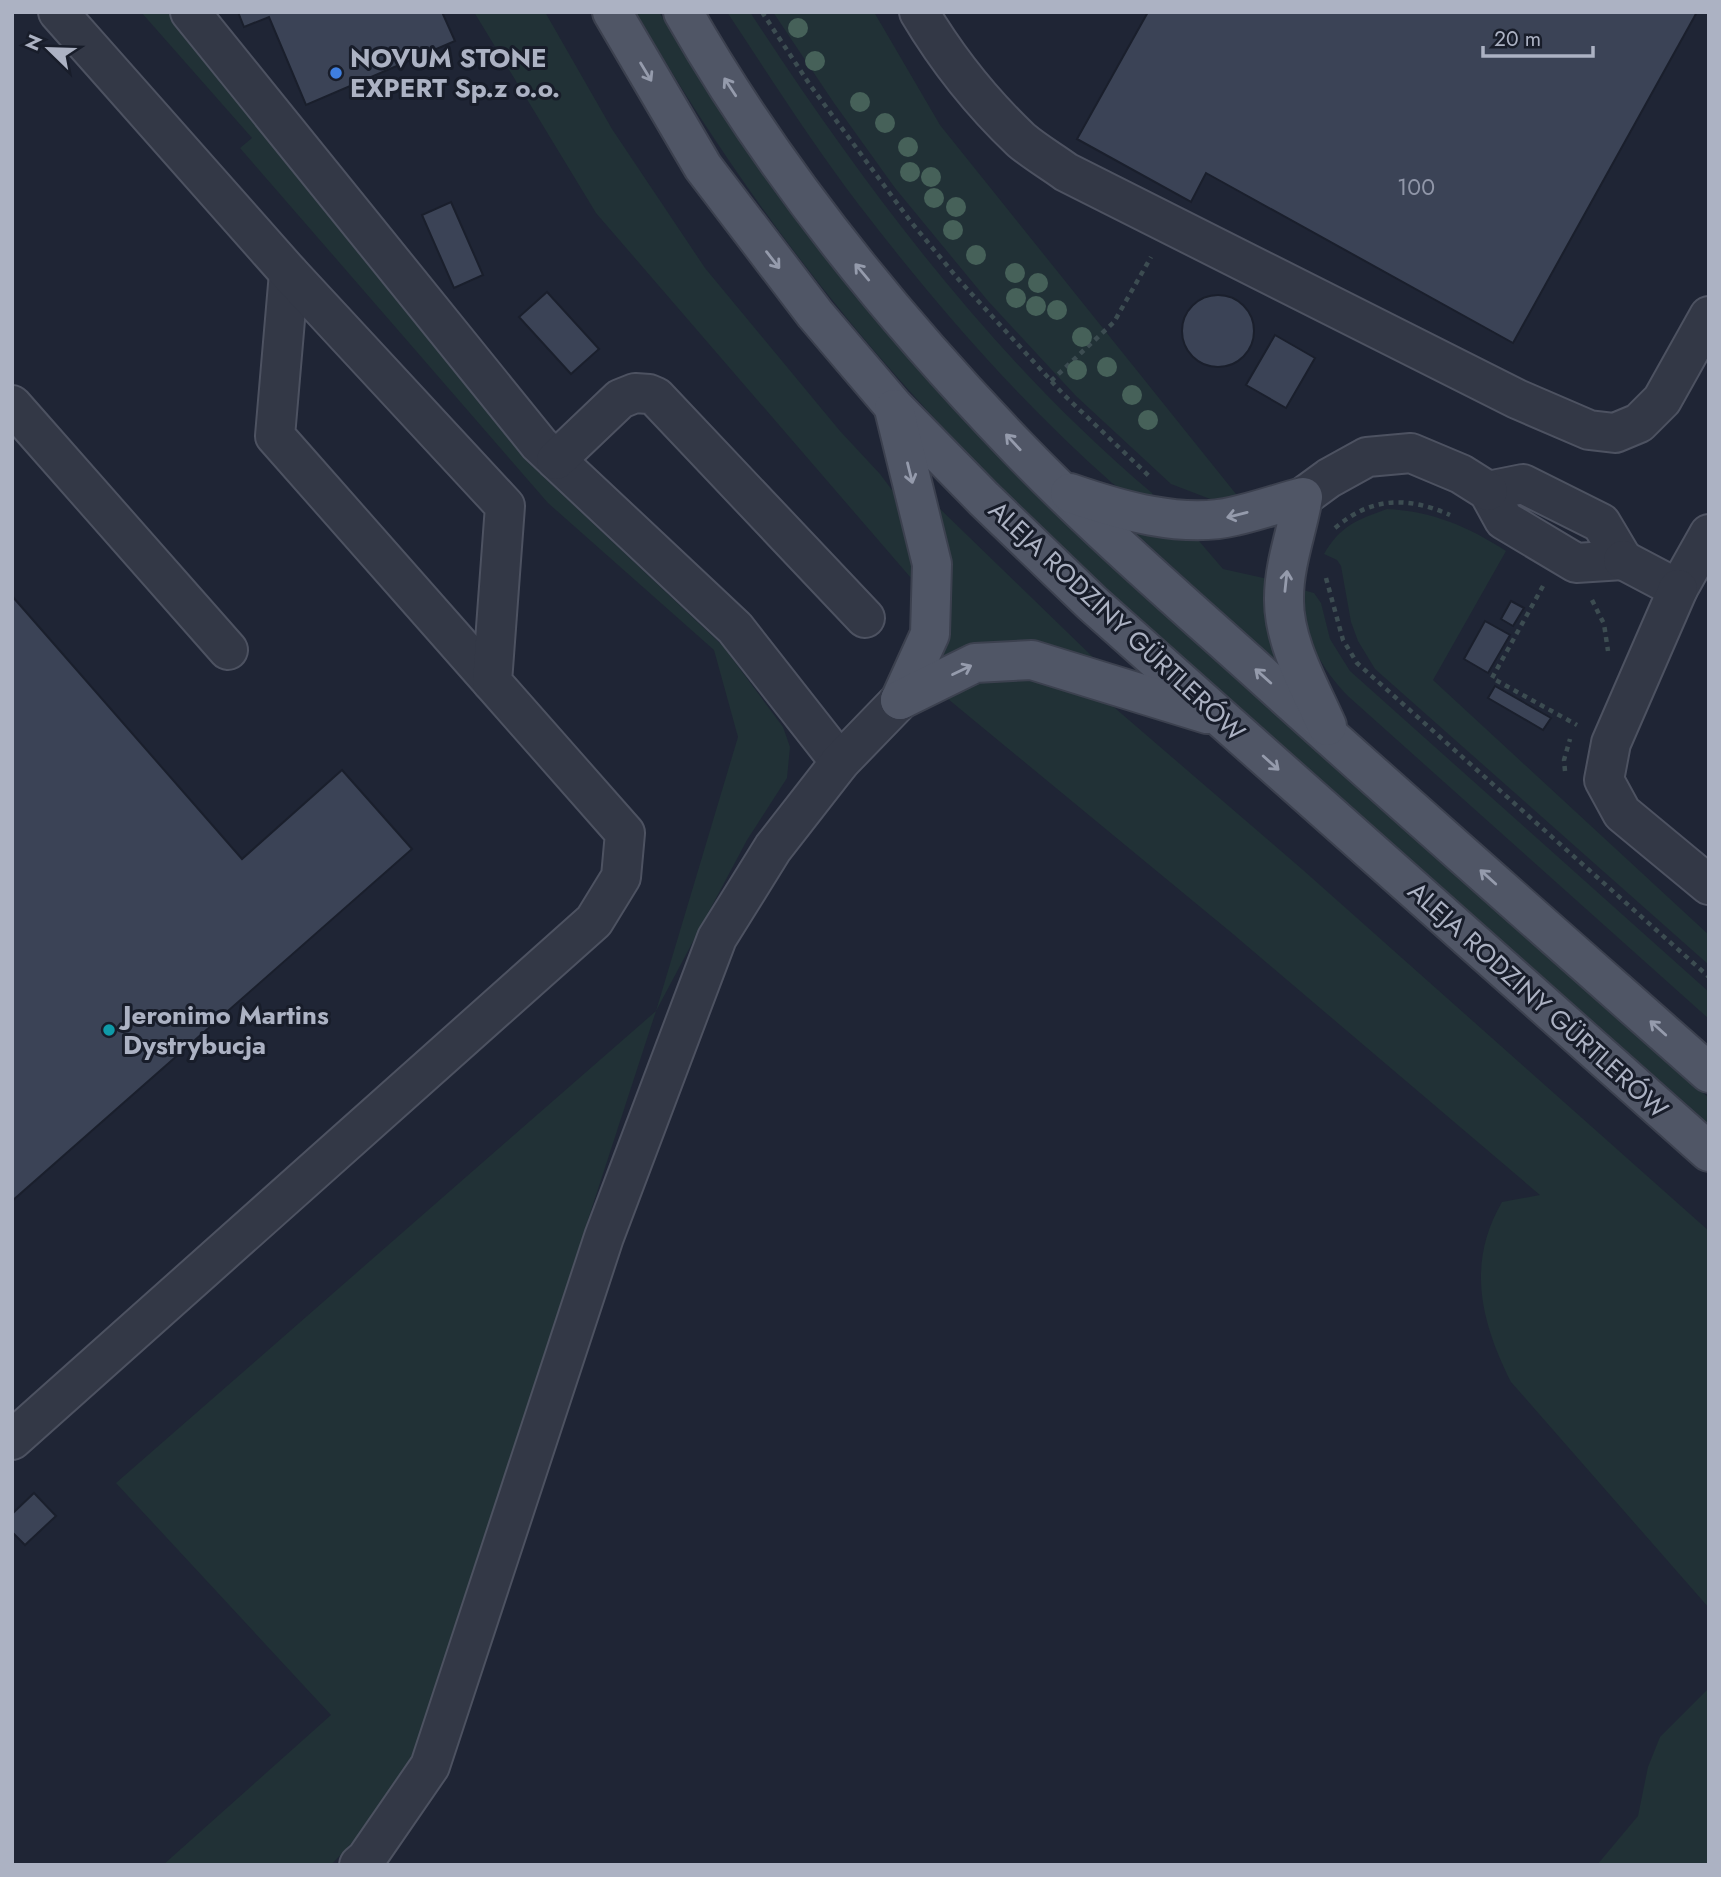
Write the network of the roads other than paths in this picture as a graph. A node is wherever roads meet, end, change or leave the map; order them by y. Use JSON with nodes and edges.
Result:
{"nodes":[{"id":1,"x":58,"y":12,"type":"edge"},
{"id":2,"x":190,"y":12,"type":"edge"},
{"id":3,"x":612,"y":12,"type":"edge"},
{"id":4,"x":683,"y":12,"type":"edge"},
{"id":5,"x":919,"y":12,"type":"edge"},
{"id":6,"x":289,"y":273,"type":"junction"},
{"id":7,"x":1709,"y":316,"type":"edge"},
{"id":8,"x":12,"y":405,"type":"edge"},
{"id":9,"x":894,"y":407,"type":"junction"},
{"id":10,"x":556,"y":460,"type":"junction"},
{"id":11,"x":1062,"y":490,"type":"junction"},
{"id":12,"x":1303,"y":497,"type":"junction"},
{"id":13,"x":1709,"y":534,"type":"edge"},
{"id":14,"x":1678,"y":589,"type":"junction"},
{"id":15,"x":865,"y":618,"type":"dead end"},
{"id":16,"x":228,"y":650,"type":"dead end"},
{"id":17,"x":492,"y":682,"type":"junction"},
{"id":18,"x":900,"y":700,"type":"junction"},
{"id":19,"x":1220,"y":718,"type":"junction"},
{"id":20,"x":1332,"y":738,"type":"junction"},
{"id":21,"x":841,"y":762,"type":"junction"},
{"id":22,"x":1709,"y":885,"type":"edge"},
{"id":23,"x":1709,"y":1073,"type":"edge"},
{"id":24,"x":1709,"y":1152,"type":"edge"},
{"id":25,"x":12,"y":1440,"type":"edge"},
{"id":26,"x":359,"y":1865,"type":"edge"}],
"edges":[{"from":1,"to":6,"type":"lane"},
{"from":2,"to":10,"type":"lane"},
{"from":3,"to":9,"type":"main road","name":"ALEJA RODZINY GÜRTLERÓW","one_way":true},
{"from":11,"to":4,"type":"main road","one_way":true},
{"from":5,"to":7,"type":"lane"},
{"from":6,"to":17,"type":"lane"},
{"from":6,"to":17,"type":"lane"},
{"from":8,"to":16,"type":"lane"},
{"from":9,"to":18,"type":"main road","one_way":true},
{"from":9,"to":19,"type":"main road","name":"ALEJA RODZINY GÜRTLERÓW"},
{"from":10,"to":15,"type":"lane"},
{"from":10,"to":21,"type":"lane"},
{"from":12,"to":11,"type":"main road","one_way":true},
{"from":20,"to":11,"type":"main road","one_way":true},
{"from":12,"to":14,"type":"lane"},
{"from":20,"to":12,"type":"main road","one_way":true},
{"from":13,"to":14,"type":"lane"},
{"from":14,"to":22,"type":"lane"},
{"from":17,"to":25,"type":"lane"},
{"from":18,"to":19,"type":"main road","one_way":true},
{"from":18,"to":21,"type":"lane"},
{"from":19,"to":24,"type":"main road","name":"ALEJA RODZINY GÜRTLERÓW","one_way":true},
{"from":23,"to":20,"type":"main road","one_way":true},
{"from":21,"to":26,"type":"lane"}]}
